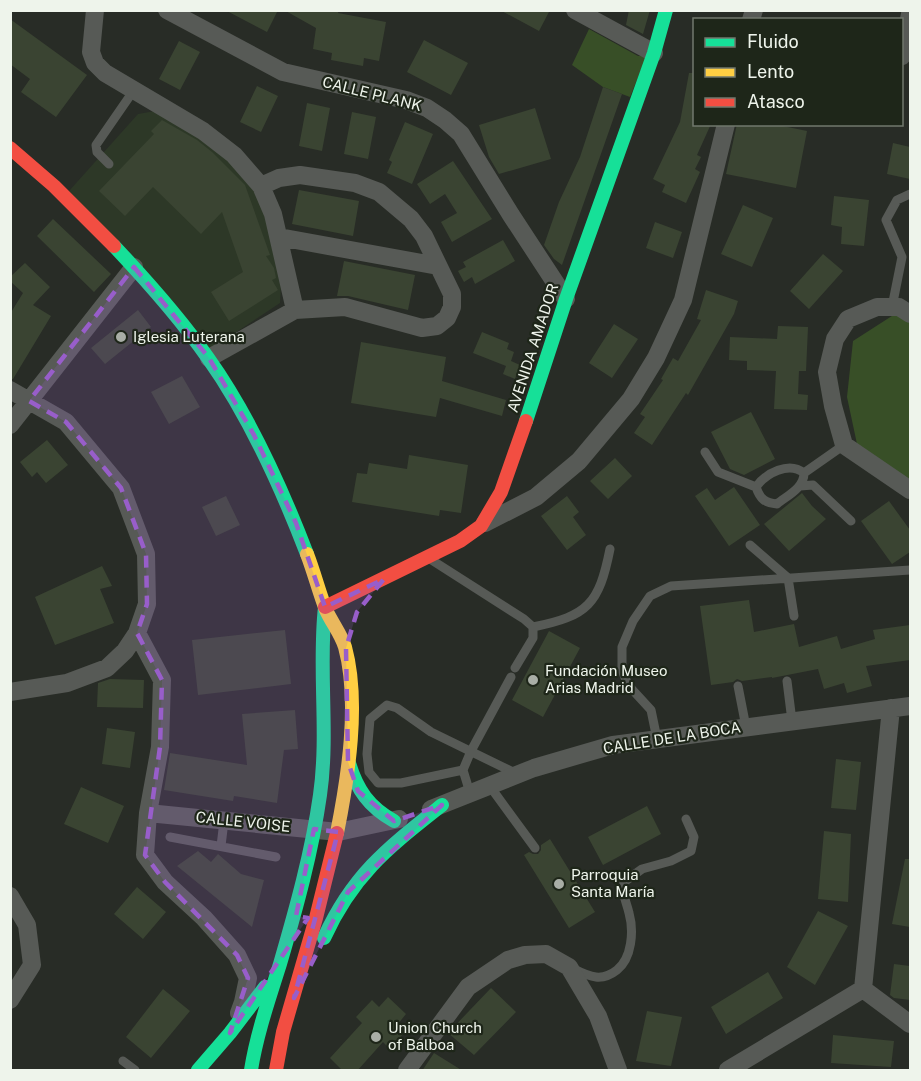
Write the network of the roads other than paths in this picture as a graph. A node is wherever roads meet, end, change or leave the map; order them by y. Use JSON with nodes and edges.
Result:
{"nodes":[{"id":1,"x":95,"y":10,"type":"edge"},
{"id":2,"x":167,"y":10,"type":"edge"},
{"id":3,"x":575,"y":10,"type":"edge"},
{"id":4,"x":666,"y":10,"type":"edge"},
{"id":5,"x":910,"y":14,"type":"edge"},
{"id":6,"x":903,"y":51,"type":"edge"},
{"id":7,"x":654,"y":53,"type":"junction"},
{"id":8,"x":134,"y":90,"type":"junction"},
{"id":9,"x":726,"y":126,"type":"edge"},
{"id":10,"x":10,"y":148,"type":"edge"},
{"id":11,"x":109,"y":164,"type":"dead end"},
{"id":12,"x":261,"y":186,"type":"junction"},
{"id":13,"x":910,"y":194,"type":"edge"},
{"id":14,"x":279,"y":237,"type":"junction"},
{"id":15,"x":438,"y":266,"type":"junction"},
{"id":16,"x":134,"y":267,"type":"junction"},
{"id":17,"x":566,"y":299,"type":"junction"},
{"id":18,"x":892,"y":307,"type":"junction"},
{"id":19,"x":295,"y":310,"type":"junction"},
{"id":20,"x":910,"y":314,"type":"edge"},
{"id":21,"x":209,"y":358,"type":"junction"},
{"id":22,"x":10,"y":390,"type":"edge"},
{"id":23,"x":29,"y":400,"type":"junction"},
{"id":24,"x":10,"y":425,"type":"edge"},
{"id":25,"x":844,"y":445,"type":"junction"},
{"id":26,"x":705,"y":452,"type":"dead end"},
{"id":27,"x":804,"y":473,"type":"junction"},
{"id":28,"x":800,"y":486,"type":"junction"},
{"id":29,"x":756,"y":487,"type":"junction"},
{"id":30,"x":910,"y":490,"type":"edge"},
{"id":31,"x":851,"y":521,"type":"dead end"},
{"id":32,"x":481,"y":526,"type":"junction"},
{"id":33,"x":750,"y":545,"type":"dead end"},
{"id":34,"x":610,"y":549,"type":"dead end"},
{"id":35,"x":428,"y":557,"type":"junction"},
{"id":36,"x":910,"y":570,"type":"edge"},
{"id":37,"x":788,"y":578,"type":"junction"},
{"id":38,"x":384,"y":579,"type":"junction"},
{"id":39,"x":325,"y":607,"type":"junction"},
{"id":40,"x":359,"y":607,"type":"dead end"},
{"id":41,"x":794,"y":616,"type":"dead end"},
{"id":42,"x":351,"y":626,"type":"dead end"},
{"id":43,"x":533,"y":627,"type":"junction"},
{"id":44,"x":137,"y":633,"type":"junction"},
{"id":45,"x":346,"y":648,"type":"junction"},
{"id":46,"x":787,"y":681,"type":"dead end"},
{"id":47,"x":738,"y":686,"type":"dead end"},
{"id":48,"x":10,"y":692,"type":"edge"},
{"id":49,"x":910,"y":706,"type":"edge"},
{"id":50,"x":891,"y":708,"type":"junction"},
{"id":51,"x":792,"y":721,"type":"junction"},
{"id":52,"x":746,"y":727,"type":"junction"},
{"id":53,"x":657,"y":739,"type":"junction"},
{"id":54,"x":471,"y":751,"type":"junction"},
{"id":55,"x":348,"y":762,"type":"junction"},
{"id":56,"x":463,"y":770,"type":"junction"},
{"id":57,"x":517,"y":774,"type":"junction"},
{"id":58,"x":489,"y":785,"type":"junction"},
{"id":59,"x":470,"y":793,"type":"junction"},
{"id":60,"x":442,"y":805,"type":"junction"},
{"id":61,"x":148,"y":813,"type":"junction"},
{"id":62,"x":686,"y":819,"type":"dead end"},
{"id":63,"x":224,"y":821,"type":"junction"},
{"id":64,"x":394,"y":821,"type":"junction"},
{"id":65,"x":314,"y":829,"type":"junction"},
{"id":66,"x":338,"y":832,"type":"junction"},
{"id":67,"x":170,"y":837,"type":"dead end"},
{"id":68,"x":221,"y":846,"type":"junction"},
{"id":69,"x":536,"y":848,"type":"dead end"},
{"id":70,"x":276,"y":857,"type":"dead end"},
{"id":71,"x":10,"y":896,"type":"edge"},
{"id":72,"x":280,"y":963,"type":"junction"},
{"id":73,"x":569,"y":967,"type":"junction"},
{"id":74,"x":863,"y":989,"type":"junction"},
{"id":75,"x":294,"y":998,"type":"junction"},
{"id":76,"x":10,"y":1000,"type":"edge"},
{"id":77,"x":910,"y":1024,"type":"edge"},
{"id":78,"x":230,"y":1033,"type":"junction"},
{"id":79,"x":123,"y":1061,"type":"dead end"},
{"id":80,"x":276,"y":1069,"type":"edge"},
{"id":81,"x":249,"y":1070,"type":"edge"},
{"id":82,"x":135,"y":1071,"type":"edge"},
{"id":83,"x":198,"y":1071,"type":"edge"},
{"id":84,"x":406,"y":1071,"type":"edge"},
{"id":85,"x":618,"y":1071,"type":"edge"},
{"id":86,"x":728,"y":1071,"type":"edge"}],
"edges":[{"from":1,"to":8,"type":"street"},
{"from":2,"to":17,"type":"street","name":"CALLE PLANK"},
{"from":3,"to":7,"type":"street"},
{"from":4,"to":7,"type":"main road","name":"AVENIDA AMADOR"},
{"from":5,"to":6,"type":"street"},
{"from":7,"to":17,"type":"main road","name":"AVENIDA AMADOR"},
{"from":8,"to":11,"type":"lane"},
{"from":8,"to":12,"type":"street"},
{"from":9,"to":32,"type":"street"},
{"from":10,"to":16,"type":"main road"},
{"from":12,"to":14,"type":"street"},
{"from":12,"to":15,"type":"street"},
{"from":13,"to":18,"type":"lane"},
{"from":14,"to":15,"type":"street"},
{"from":14,"to":19,"type":"street"},
{"from":15,"to":19,"type":"street"},
{"from":16,"to":21,"type":"main road"},
{"from":16,"to":23,"type":"street"},
{"from":17,"to":32,"type":"main road","name":"AVENIDA AMADOR"},
{"from":18,"to":20,"type":"street"},
{"from":18,"to":25,"type":"street"},
{"from":19,"to":21,"type":"street"},
{"from":21,"to":39,"type":"main road"},
{"from":22,"to":23,"type":"street"},
{"from":23,"to":24,"type":"street"},
{"from":23,"to":44,"type":"street"},
{"from":25,"to":27,"type":"lane"},
{"from":25,"to":30,"type":"street"},
{"from":26,"to":29,"type":"lane"},
{"from":27,"to":28,"type":"lane"},
{"from":27,"to":29,"type":"lane"},
{"from":28,"to":29,"type":"lane"},
{"from":28,"to":31,"type":"lane"},
{"from":32,"to":35,"type":"main road","name":"AVENIDA AMADOR"},
{"from":33,"to":37,"type":"lane"},
{"from":34,"to":43,"type":"lane"},
{"from":35,"to":38,"type":"main road","name":"AVENIDA AMADOR"},
{"from":35,"to":43,"type":"lane"},
{"from":36,"to":37,"type":"lane"},
{"from":37,"to":41,"type":"lane"},
{"from":37,"to":53,"type":"lane"},
{"from":38,"to":39,"type":"main road","name":"AVENIDA AMADOR"},
{"from":38,"to":40,"type":"main road"},
{"from":39,"to":45,"type":"main road"},
{"from":39,"to":65,"type":"main road"},
{"from":42,"to":45,"type":"main road"},
{"from":43,"to":54,"type":"lane"},
{"from":44,"to":48,"type":"street"},
{"from":44,"to":61,"type":"street"},
{"from":45,"to":55,"type":"main road"},
{"from":46,"to":51,"type":"lane"},
{"from":47,"to":52,"type":"lane"},
{"from":49,"to":50,"type":"street","name":"CALLE DE LA BOCA"},
{"from":50,"to":51,"type":"street","name":"CALLE DE LA BOCA"},
{"from":50,"to":74,"type":"street"},
{"from":51,"to":52,"type":"street","name":"CALLE DE LA BOCA"},
{"from":52,"to":53,"type":"street","name":"CALLE DE LA BOCA"},
{"from":53,"to":57,"type":"street","name":"CALLE DE LA BOCA"},
{"from":54,"to":56,"type":"lane"},
{"from":54,"to":56,"type":"lane"},
{"from":54,"to":57,"type":"lane"},
{"from":55,"to":64,"type":"main road"},
{"from":55,"to":66,"type":"main road"},
{"from":56,"to":59,"type":"lane"},
{"from":57,"to":58,"type":"street","name":"CALLE DE LA BOCA"},
{"from":58,"to":59,"type":"street","name":"CALLE DE LA BOCA"},
{"from":58,"to":69,"type":"lane"},
{"from":59,"to":60,"type":"street","name":"CALLE DE LA BOCA"},
{"from":60,"to":64,"type":"street","name":"CALLE DE LA BOCA"},
{"from":60,"to":75,"type":"main road"},
{"from":61,"to":63,"type":"street","name":"CALLE VOISE"},
{"from":61,"to":78,"type":"street"},
{"from":62,"to":73,"type":"lane"},
{"from":63,"to":65,"type":"street","name":"CALLE VOISE"},
{"from":63,"to":68,"type":"lane"},
{"from":64,"to":66,"type":"street","name":"CALLE DE LA BOCA"},
{"from":65,"to":66,"type":"street","name":"CALLE VOISE"},
{"from":65,"to":72,"type":"main road"},
{"from":66,"to":75,"type":"main road"},
{"from":67,"to":68,"type":"lane"},
{"from":68,"to":70,"type":"lane"},
{"from":71,"to":76,"type":"street"},
{"from":72,"to":78,"type":"main road"},
{"from":72,"to":81,"type":"main road"},
{"from":73,"to":84,"type":"street"},
{"from":73,"to":85,"type":"street"},
{"from":74,"to":77,"type":"street"},
{"from":74,"to":86,"type":"street"},
{"from":75,"to":80,"type":"main road"},
{"from":78,"to":83,"type":"main road"},
{"from":79,"to":82,"type":"lane"},
{"from":80,"to":81,"type":"street"}]}
